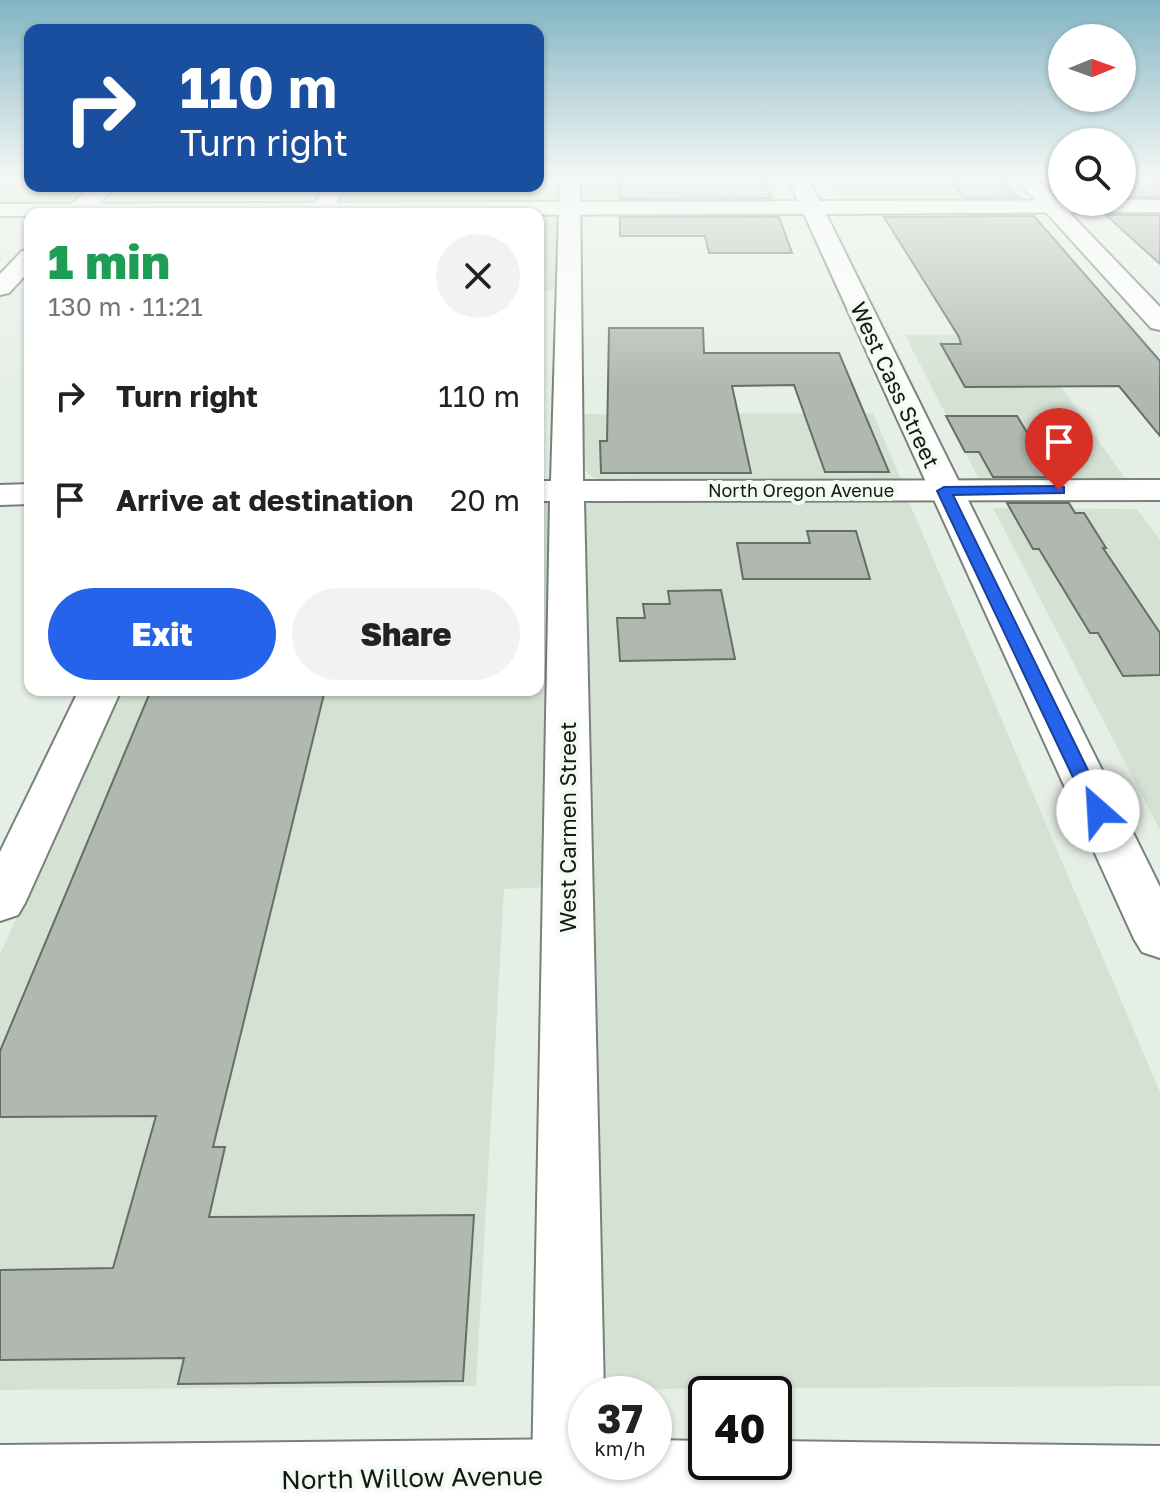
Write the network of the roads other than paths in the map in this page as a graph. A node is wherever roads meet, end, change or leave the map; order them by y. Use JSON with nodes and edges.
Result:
{"nodes":[{"id":1,"x":567,"y":248,"type":"edge"},
{"id":2,"x":830,"y":248,"type":"edge"},
{"id":3,"x":1091,"y":248,"type":"edge"},
{"id":4,"x":24,"y":262,"type":"edge"},
{"id":5,"x":0,"y":288,"type":"edge"},
{"id":6,"x":1160,"y":322,"type":"edge"},
{"id":7,"x":1160,"y":490,"type":"edge"},
{"id":8,"x":552,"y":491,"type":"edge"},
{"id":9,"x":944,"y":491,"type":"junction"},
{"id":10,"x":24,"y":494,"type":"edge"},
{"id":11,"x":0,"y":495,"type":"edge"},
{"id":12,"x":97,"y":696,"type":"edge"},
{"id":13,"x":0,"y":903,"type":"edge"},
{"id":14,"x":1160,"y":939,"type":"edge"},
{"id":15,"x":568,"y":1418,"type":"edge"},
{"id":16,"x":568,"y":1476,"type":"edge"},
{"id":17,"x":672,"y":1477,"type":"edge"},
{"id":18,"x":0,"y":1482,"type":"edge"},
{"id":19,"x":1160,"y":1483,"type":"edge"},
{"id":20,"x":360,"y":1492,"type":"edge"}],
"edges":[{"from":1,"to":8,"type":"street","name":"West Carmen Street"},
{"from":2,"to":9,"type":"street","name":"West Cass Street"},
{"from":3,"to":6,"type":"street"},
{"from":4,"to":5,"type":"street"},
{"from":7,"to":9,"type":"street","name":"North Oregon Avenue"},
{"from":8,"to":9,"type":"street","name":"North Oregon Avenue"},
{"from":8,"to":15,"type":"street","name":"West Carmen Street"},
{"from":9,"to":14,"type":"street","name":"West Cass Street"},
{"from":10,"to":11,"type":"street"},
{"from":12,"to":13,"type":"street"},
{"from":16,"to":20,"type":"street","name":"North Willow Avenue"},
{"from":17,"to":19,"type":"street","name":"North Willow Avenue"},
{"from":18,"to":20,"type":"street","name":"North Willow Avenue"}]}
